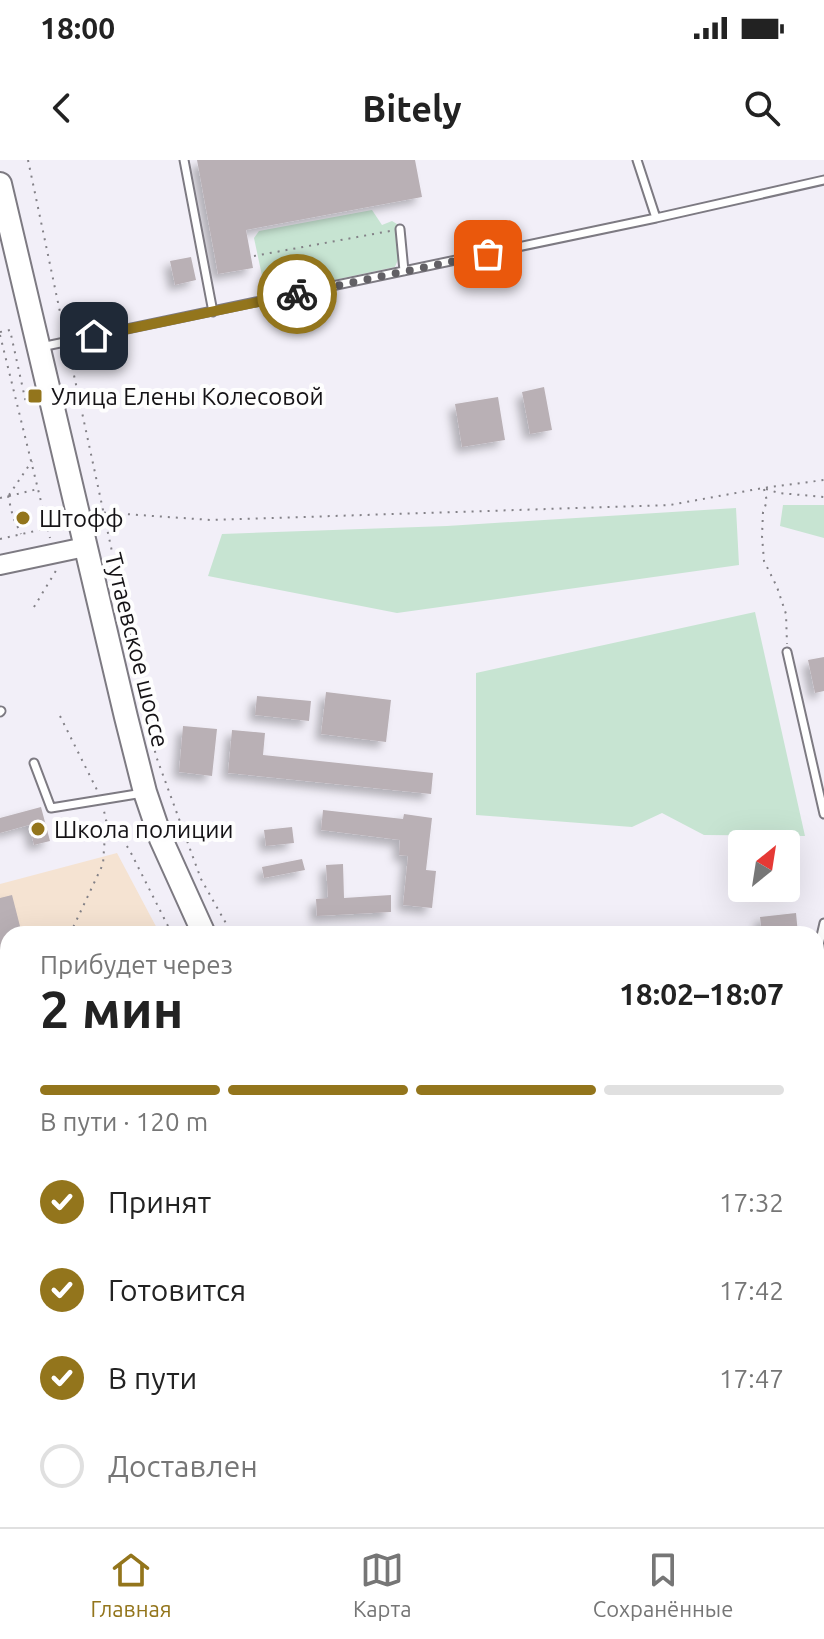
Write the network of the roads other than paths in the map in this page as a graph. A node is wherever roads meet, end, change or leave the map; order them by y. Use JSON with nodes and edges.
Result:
{"nodes":[{"id":1,"x":184,"y":160,"type":"edge"},
{"id":2,"x":637,"y":160,"type":"edge"},
{"id":3,"x":824,"y":180,"type":"edge"},
{"id":4,"x":0,"y":184,"type":"edge"},
{"id":5,"x":656,"y":218,"type":"junction"},
{"id":6,"x":400,"y":229,"type":"road end"},
{"id":7,"x":404,"y":271,"type":"junction"},
{"id":8,"x":213,"y":312,"type":"junction"},
{"id":9,"x":39,"y":348,"type":"junction"},
{"id":10,"x":85,"y":547,"type":"junction"},
{"id":11,"x":0,"y":565,"type":"edge"},
{"id":12,"x":787,"y":652,"type":"road end"},
{"id":13,"x":34,"y":763,"type":"dead end"},
{"id":14,"x":145,"y":792,"type":"junction"},
{"id":15,"x":824,"y":814,"type":"edge"},
{"id":16,"x":200,"y":926,"type":"edge"}],
"edges":[{"from":1,"to":8,"type":"lane"},
{"from":2,"to":5,"type":"lane"},
{"from":3,"to":5,"type":"lane"},
{"from":4,"to":9,"type":"main road","name":"Тутаевское шоссе"},
{"from":5,"to":7,"type":"lane"},
{"from":6,"to":7,"type":"lane"},
{"from":7,"to":8,"type":"lane"},
{"from":8,"to":9,"type":"lane"},
{"from":9,"to":10,"type":"main road","name":"Тутаевское шоссе"},
{"from":10,"to":11,"type":"street"},
{"from":10,"to":14,"type":"main road","name":"Тутаевское шоссе"},
{"from":12,"to":15,"type":"lane"},
{"from":13,"to":14,"type":"lane"},
{"from":14,"to":16,"type":"main road","name":"Тутаевское шоссе"}]}
